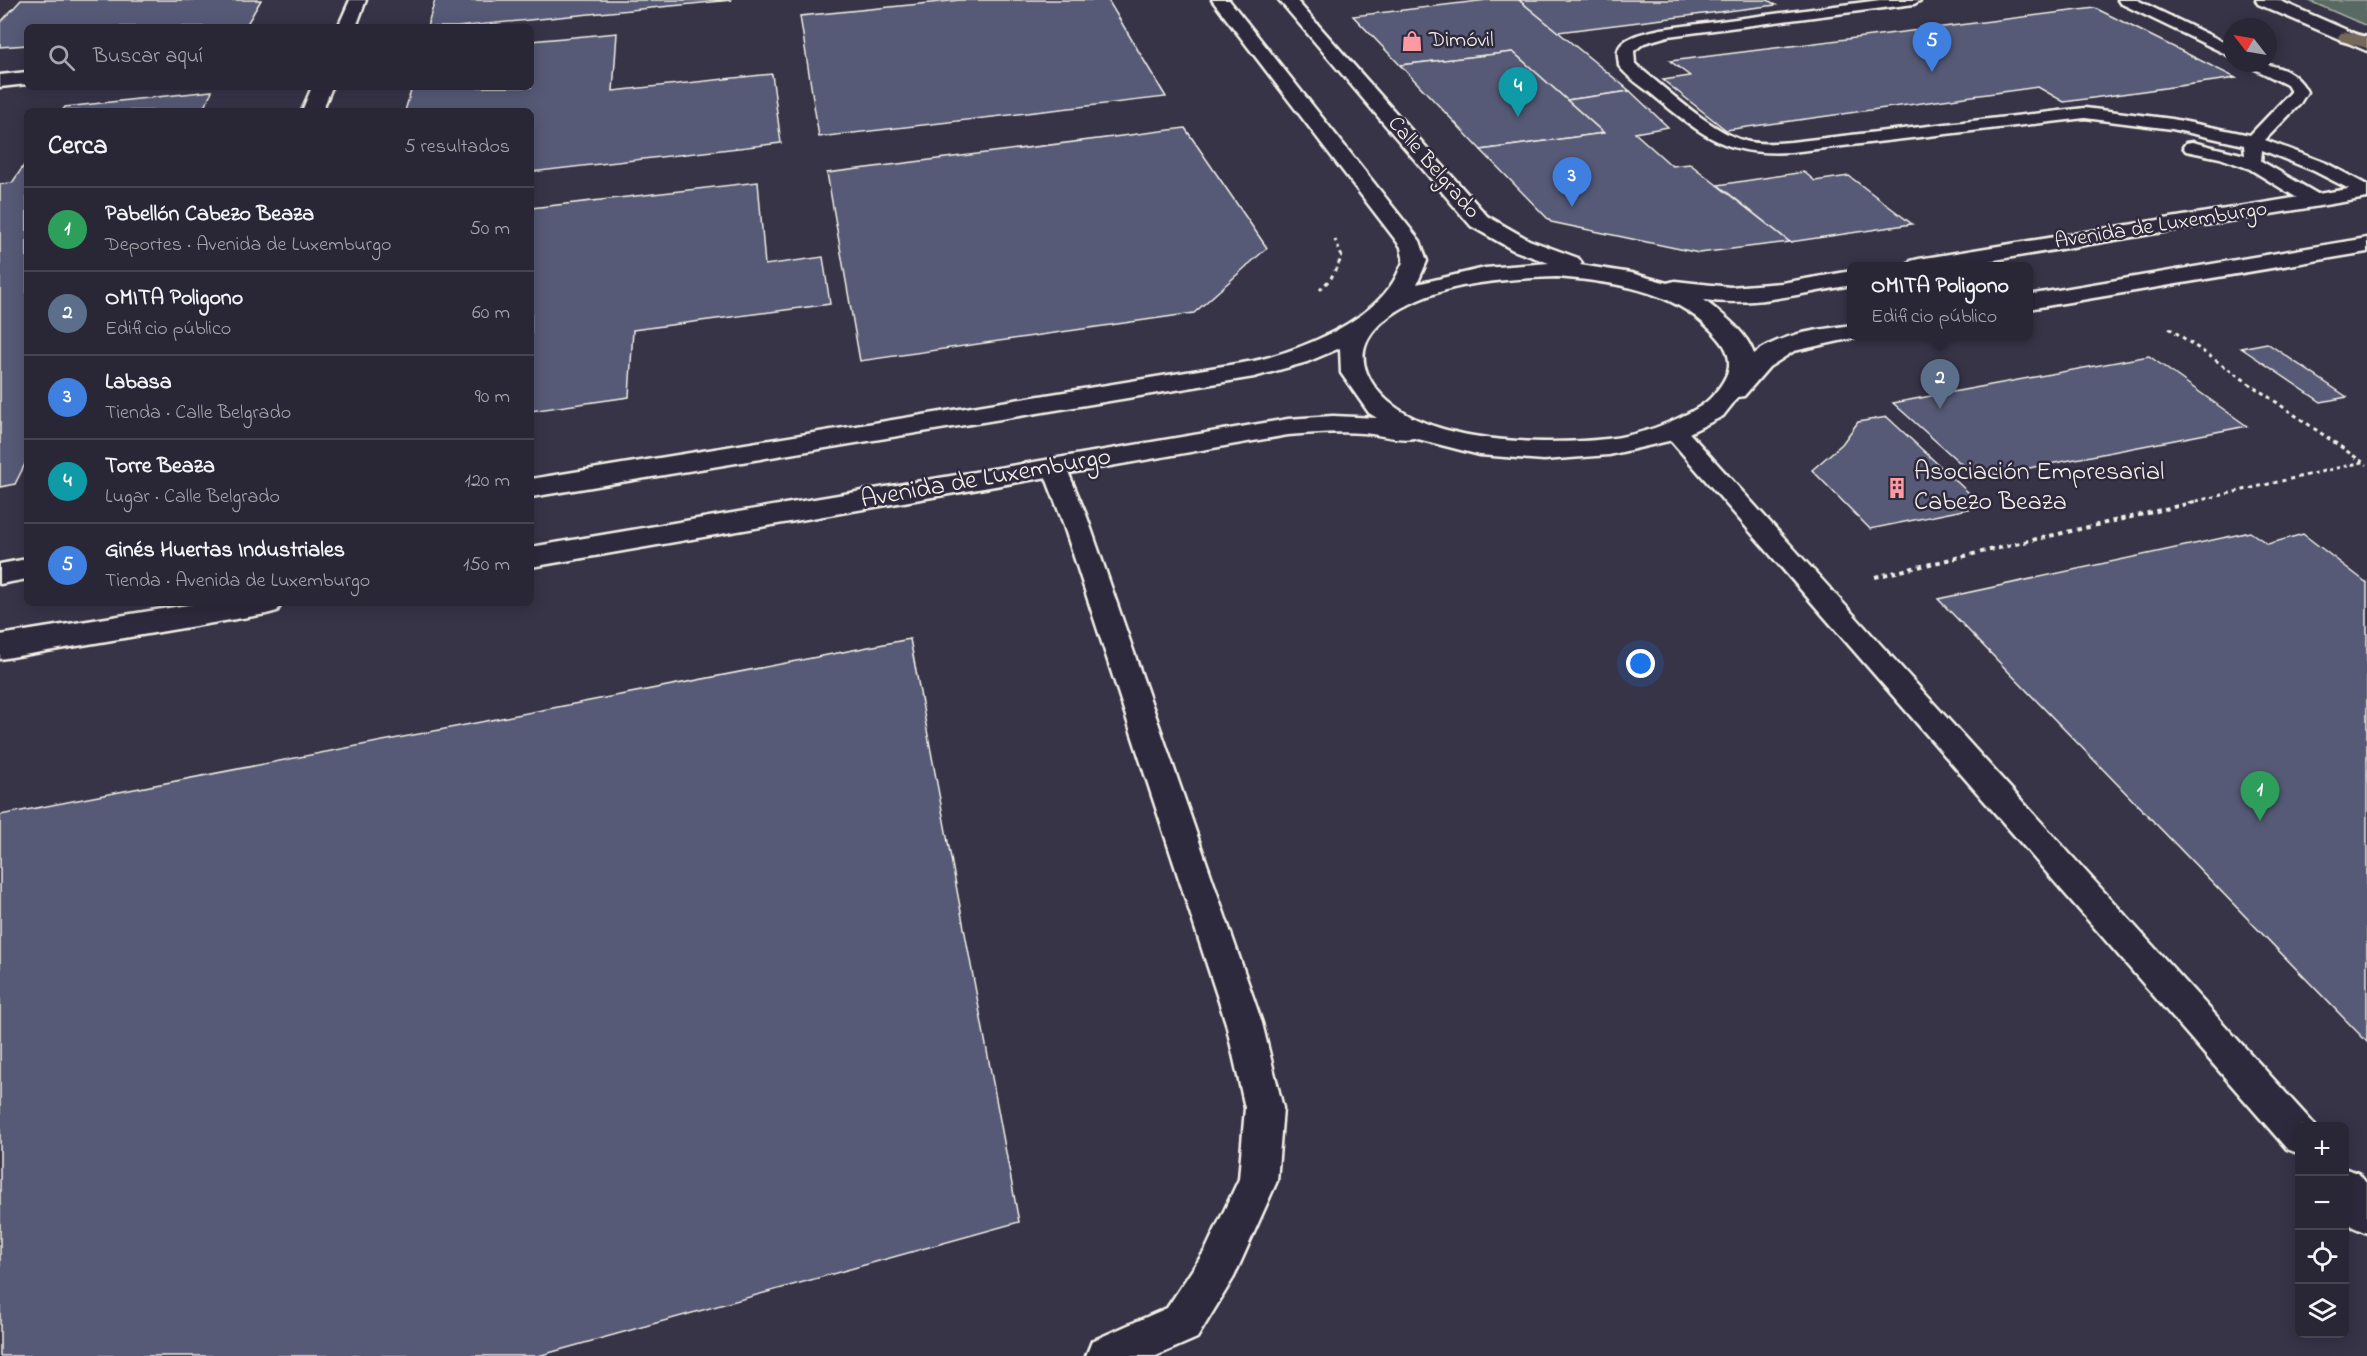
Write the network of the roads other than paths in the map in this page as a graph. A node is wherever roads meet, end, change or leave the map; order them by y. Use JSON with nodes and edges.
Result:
{"nodes":[{"id":1,"x":358,"y":0,"type":"edge"},
{"id":2,"x":1220,"y":0,"type":"edge"},
{"id":3,"x":1287,"y":0,"type":"edge"},
{"id":4,"x":1914,"y":0,"type":"edge"},
{"id":5,"x":2125,"y":0,"type":"edge"},
{"id":6,"x":2264,"y":0,"type":"edge"},
{"id":7,"x":348,"y":24,"type":"edge"},
{"id":8,"x":2367,"y":45,"type":"edge"},
{"id":9,"x":2223,"y":48,"type":"edge"},
{"id":10,"x":2273,"y":72,"type":"edge"},
{"id":11,"x":24,"y":78,"type":"edge"},
{"id":12,"x":0,"y":81,"type":"edge"},
{"id":13,"x":321,"y":90,"type":"edge"},
{"id":14,"x":313,"y":108,"type":"edge"},
{"id":15,"x":2039,"y":119,"type":"junction"},
{"id":16,"x":2138,"y":138,"type":"dead end"},
{"id":17,"x":2253,"y":142,"type":"junction"},
{"id":18,"x":2173,"y":144,"type":"dead end"},
{"id":19,"x":2256,"y":165,"type":"junction"},
{"id":20,"x":2367,"y":192,"type":"edge"},
{"id":21,"x":2314,"y":200,"type":"junction"},
{"id":22,"x":2367,"y":245,"type":"edge"},
{"id":23,"x":1948,"y":262,"type":"edge"},
{"id":24,"x":1627,"y":278,"type":"junction"},
{"id":25,"x":1847,"y":279,"type":"edge"},
{"id":26,"x":2033,"y":301,"type":"edge"},
{"id":27,"x":1389,"y":305,"type":"junction"},
{"id":28,"x":1366,"y":321,"type":"junction"},
{"id":29,"x":1847,"y":333,"type":"edge"},
{"id":30,"x":1734,"y":392,"type":"junction"},
{"id":31,"x":1675,"y":431,"type":"junction"},
{"id":32,"x":1441,"y":439,"type":"junction"},
{"id":33,"x":1054,"y":467,"type":"junction"},
{"id":34,"x":534,"y":488,"type":"edge"},
{"id":35,"x":534,"y":556,"type":"edge"},
{"id":36,"x":24,"y":570,"type":"edge"},
{"id":37,"x":0,"y":574,"type":"edge"},
{"id":38,"x":230,"y":606,"type":"edge"},
{"id":39,"x":97,"y":617,"type":"edge"},
{"id":40,"x":0,"y":647,"type":"edge"},
{"id":41,"x":2295,"y":1131,"type":"edge"},
{"id":42,"x":2349,"y":1193,"type":"edge"},
{"id":43,"x":2367,"y":1213,"type":"edge"},
{"id":44,"x":1107,"y":1356,"type":"edge"}],
"edges":[{"from":1,"to":7,"type":"main road"},
{"from":2,"to":27,"type":"main road"},
{"from":3,"to":24,"type":"main road","name":"Calle Belgrado"},
{"from":4,"to":15,"type":"lane"},
{"from":5,"to":9,"type":"lane"},
{"from":6,"to":8,"type":"main road"},
{"from":10,"to":17,"type":"lane"},
{"from":11,"to":12,"type":"main road"},
{"from":13,"to":14,"type":"main road"},
{"from":15,"to":16,"type":"lane"},
{"from":15,"to":17,"type":"lane"},
{"from":17,"to":19,"type":"lane"},
{"from":17,"to":20,"type":"lane"},
{"from":18,"to":19,"type":"lane"},
{"from":19,"to":21,"type":"lane"},
{"from":20,"to":21,"type":"main road","name":"Avenida de Luxemburgo"},
{"from":21,"to":23,"type":"main road","name":"Avenida de Luxemburgo"},
{"from":22,"to":26,"type":"main road"},
{"from":24,"to":25,"type":"main road"},
{"from":24,"to":27,"type":"main road"},
{"from":24,"to":30,"type":"main road"},
{"from":27,"to":28,"type":"main road"},
{"from":28,"to":32,"type":"main road"},
{"from":28,"to":34,"type":"main road"},
{"from":29,"to":30,"type":"main road"},
{"from":30,"to":31,"type":"main road"},
{"from":31,"to":32,"type":"main road"},
{"from":31,"to":41,"type":"lane"},
{"from":32,"to":33,"type":"main road","name":"Avenida de Luxemburgo"},
{"from":33,"to":35,"type":"main road","name":"Avenida de Luxemburgo"},
{"from":33,"to":44,"type":"lane"},
{"from":36,"to":37,"type":"main road"},
{"from":38,"to":39,"type":"main road"},
{"from":39,"to":40,"type":"main road"},
{"from":42,"to":43,"type":"lane"}]}
